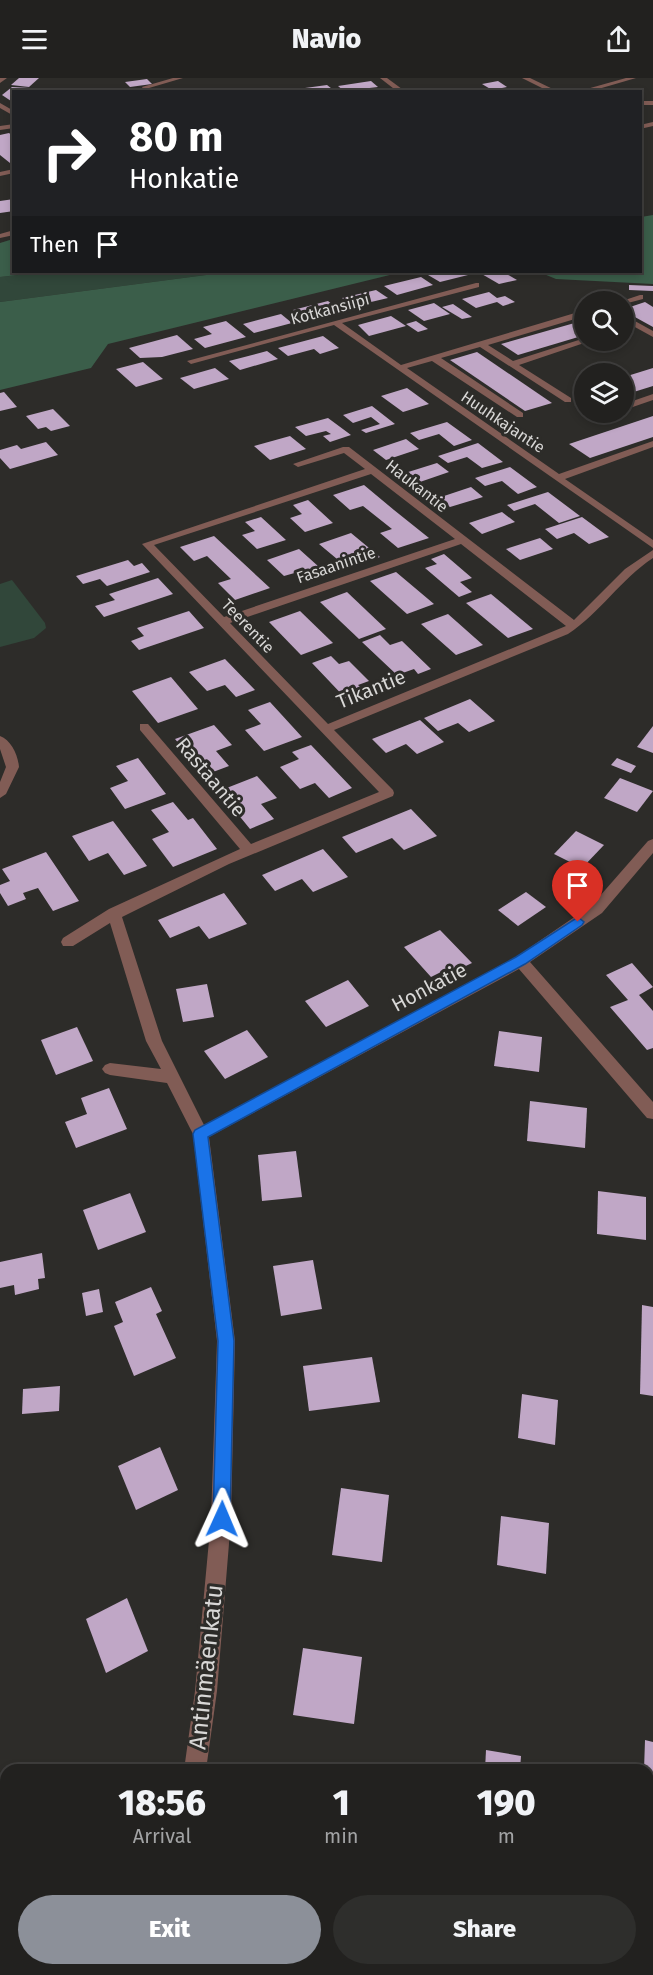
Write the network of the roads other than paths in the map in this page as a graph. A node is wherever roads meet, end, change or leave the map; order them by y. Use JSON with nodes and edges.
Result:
{"nodes":[{"id":1,"x":4,"y":78,"type":"edge"},
{"id":2,"x":180,"y":78,"type":"edge"},
{"id":3,"x":383,"y":78,"type":"edge"},
{"id":4,"x":525,"y":78,"type":"edge"},
{"id":5,"x":633,"y":78,"type":"edge"},
{"id":6,"x":0,"y":81,"type":"edge"},
{"id":7,"x":156,"y":81,"type":"edge"},
{"id":8,"x":148,"y":90,"type":"edge"},
{"id":9,"x":401,"y":90,"type":"edge"},
{"id":10,"x":552,"y":90,"type":"edge"},
{"id":11,"x":587,"y":90,"type":"edge"},
{"id":12,"x":476,"y":285,"type":"dead end"},
{"id":13,"x":640,"y":297,"type":"dead end"},
{"id":14,"x":634,"y":299,"type":"edge"},
{"id":15,"x":574,"y":316,"type":"edge"},
{"id":16,"x":336,"y":323,"type":"junction"},
{"id":17,"x":634,"y":323,"type":"edge"},
{"id":18,"x":639,"y":326,"type":"junction"},
{"id":19,"x":634,"y":327,"type":"edge"},
{"id":20,"x":653,"y":333,"type":"edge"},
{"id":21,"x":481,"y":344,"type":"junction"},
{"id":22,"x":574,"y":345,"type":"edge"},
{"id":23,"x":434,"y":358,"type":"junction"},
{"id":24,"x":191,"y":362,"type":"dead end"},
{"id":25,"x":512,"y":364,"type":"junction"},
{"id":26,"x":399,"y":368,"type":"junction"},
{"id":27,"x":653,"y":397,"type":"edge"},
{"id":28,"x":568,"y":400,"type":"dead end"},
{"id":29,"x":634,"y":404,"type":"edge"},
{"id":30,"x":520,"y":415,"type":"dead end"},
{"id":31,"x":653,"y":444,"type":"edge"},
{"id":32,"x":298,"y":464,"type":"dead end"},
{"id":33,"x":372,"y":470,"type":"junction"},
{"id":34,"x":558,"y":478,"type":"junction"},
{"id":35,"x":462,"y":540,"type":"junction"},
{"id":36,"x":147,"y":544,"type":"joint"},
{"id":37,"x":653,"y":545,"type":"edge"},
{"id":38,"x":653,"y":553,"type":"edge"},
{"id":39,"x":221,"y":622,"type":"junction"},
{"id":40,"x":574,"y":626,"type":"junction"},
{"id":41,"x":144,"y":727,"type":"dead end"},
{"id":42,"x":326,"y":729,"type":"junction"},
{"id":43,"x":0,"y":740,"type":"edge"},
{"id":44,"x":0,"y":794,"type":"edge"},
{"id":45,"x":653,"y":844,"type":"edge"},
{"id":46,"x":249,"y":851,"type":"junction"},
{"id":47,"x":114,"y":913,"type":"junction"},
{"id":48,"x":68,"y":942,"type":"dead end"},
{"id":49,"x":521,"y":961,"type":"junction"},
{"id":50,"x":110,"y":1069,"type":"dead end"},
{"id":51,"x":172,"y":1077,"type":"junction"},
{"id":52,"x":653,"y":1113,"type":"edge"},
{"id":53,"x":201,"y":1134,"type":"junction"},
{"id":54,"x":196,"y":1764,"type":"edge"}],
"edges":[{"from":1,"to":6,"type":"street"},
{"from":2,"to":7,"type":"street"},
{"from":3,"to":9,"type":"street"},
{"from":4,"to":10,"type":"street"},
{"from":5,"to":11,"type":"street"},
{"from":7,"to":8,"type":"street"},
{"from":12,"to":16,"type":"street","name":"Kotkansiipi"},
{"from":13,"to":14,"type":"street"},
{"from":15,"to":21,"type":"street"},
{"from":16,"to":24,"type":"street","name":"Kotkansiipi"},
{"from":16,"to":26,"type":"street","name":"Huuhkajantie"},
{"from":17,"to":18,"type":"street"},
{"from":18,"to":19,"type":"street"},
{"from":18,"to":20,"type":"street"},
{"from":21,"to":23,"type":"street"},
{"from":21,"to":25,"type":"street"},
{"from":22,"to":25,"type":"street"},
{"from":23,"to":26,"type":"street"},
{"from":23,"to":30,"type":"street"},
{"from":25,"to":28,"type":"street"},
{"from":26,"to":34,"type":"street","name":"Huuhkajantie"},
{"from":27,"to":29,"type":"street"},
{"from":31,"to":34,"type":"street"},
{"from":32,"to":33,"type":"street"},
{"from":33,"to":35,"type":"street","name":"Haukantie"},
{"from":33,"to":36,"type":"street","name":"Haukantie"},
{"from":34,"to":37,"type":"street","name":"Huuhkajantie"},
{"from":35,"to":39,"type":"street","name":"Fasaanintie"},
{"from":35,"to":40,"type":"street","name":"Haukantie"},
{"from":36,"to":39,"type":"street","name":"Teerentie"},
{"from":38,"to":40,"type":"street","name":"Tikantie"},
{"from":39,"to":42,"type":"street","name":"Teerentie"},
{"from":40,"to":42,"type":"street","name":"Tikantie"},
{"from":41,"to":46,"type":"street","name":"Rastaantie"},
{"from":42,"to":46,"type":"street","name":"Tikantie"},
{"from":43,"to":44,"type":"street"},
{"from":45,"to":49,"type":"street","name":"Honkatie"},
{"from":46,"to":47,"type":"street","name":"Tikantie"},
{"from":47,"to":48,"type":"street","name":"Tikantie"},
{"from":47,"to":51,"type":"street"},
{"from":49,"to":52,"type":"street"},
{"from":49,"to":53,"type":"street","name":"Honkatie"},
{"from":50,"to":51,"type":"street"},
{"from":51,"to":53,"type":"street"},
{"from":53,"to":54,"type":"street","name":"Antinmäenkatu"}]}
